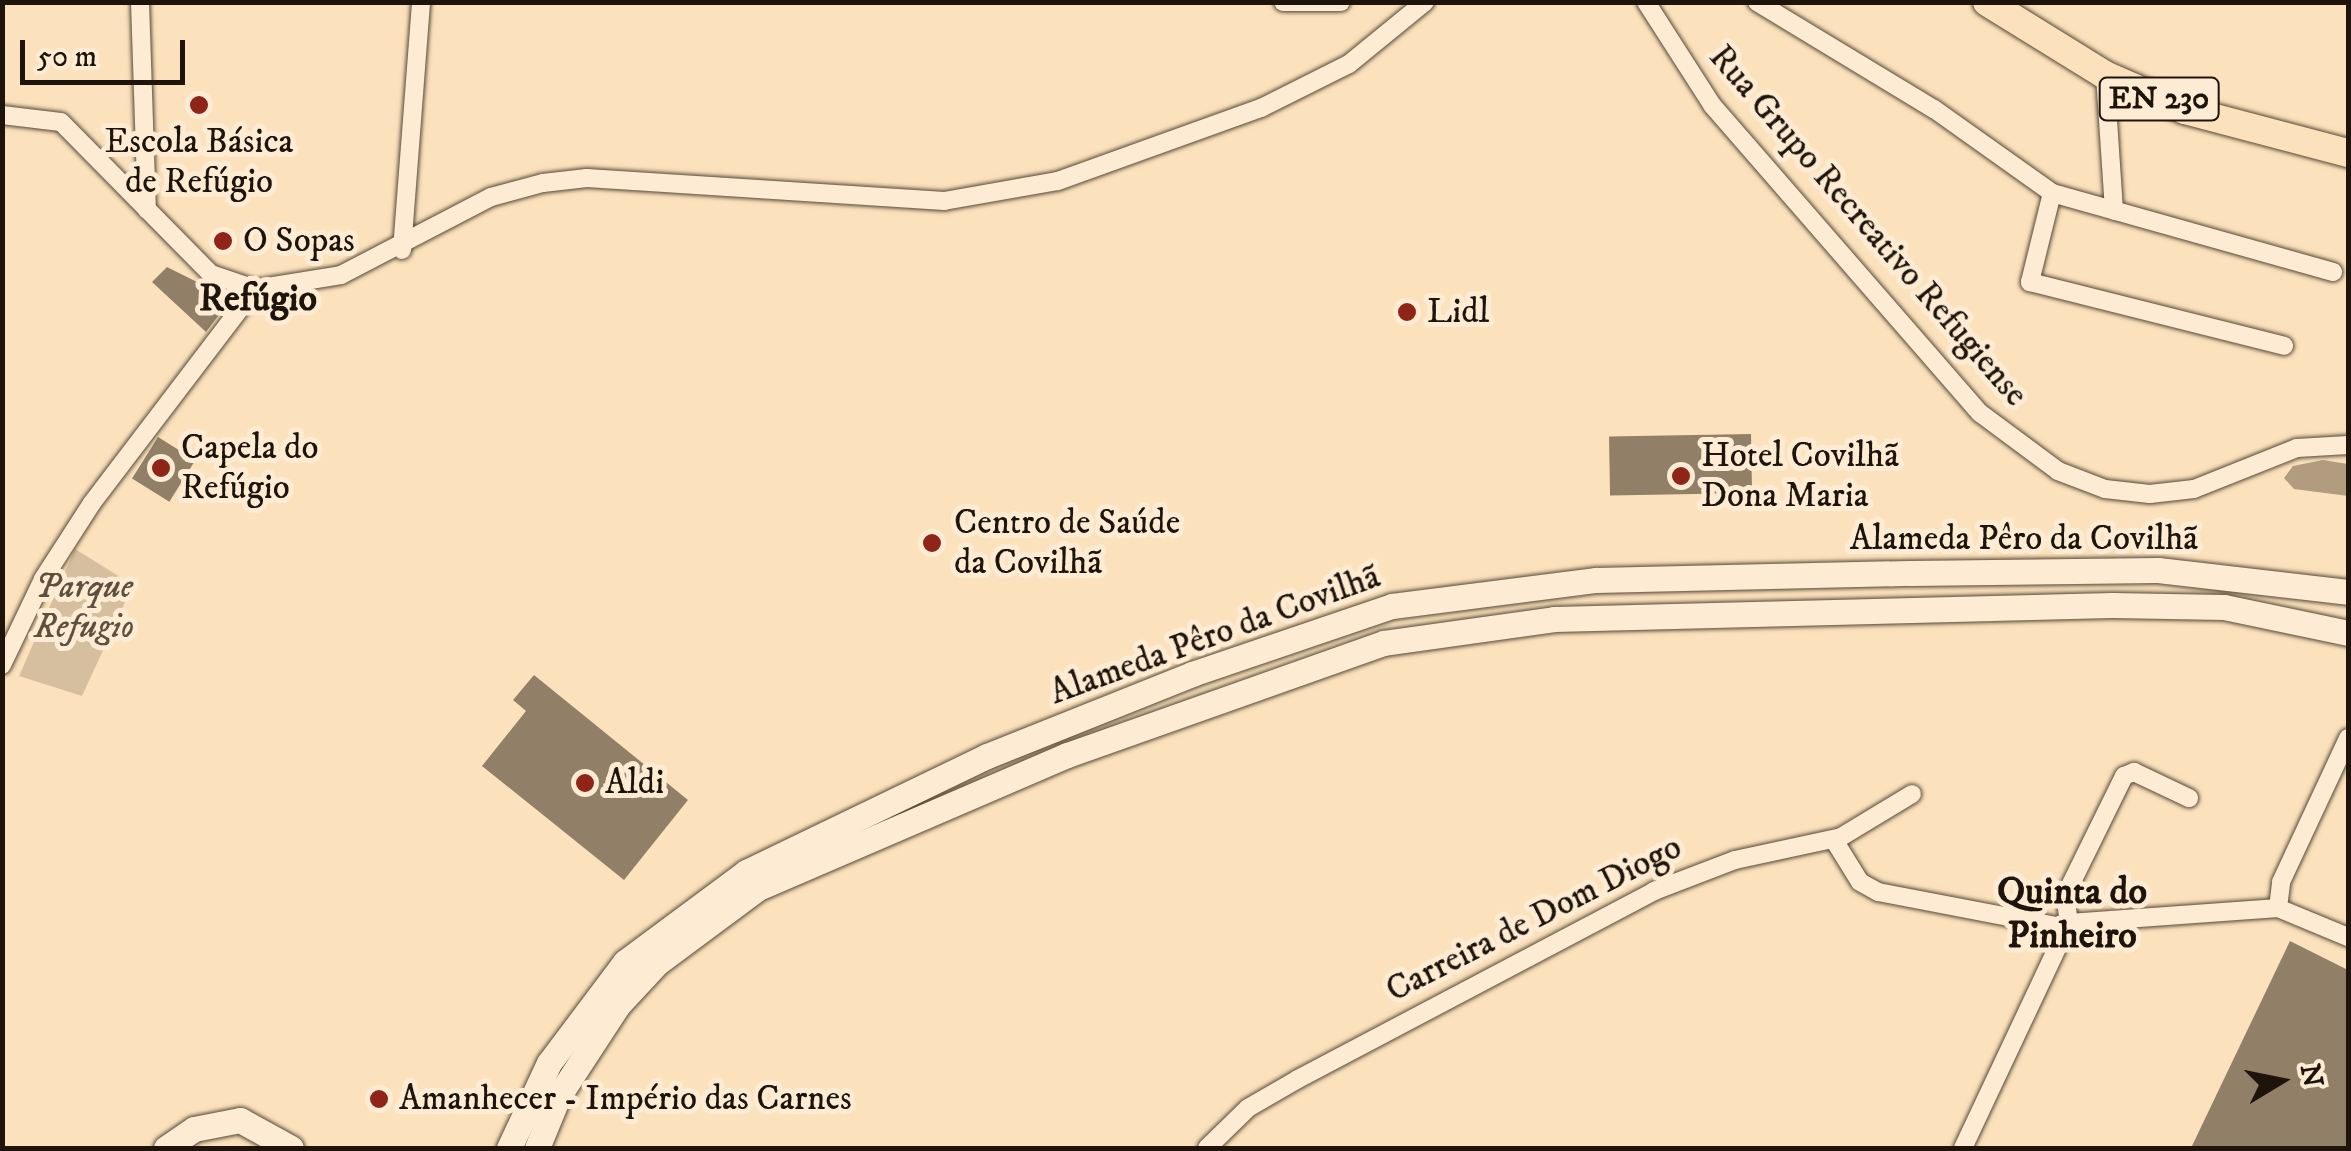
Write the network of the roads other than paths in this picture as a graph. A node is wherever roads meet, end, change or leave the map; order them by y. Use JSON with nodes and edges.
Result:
{"nodes":[{"id":1,"x":140,"y":2,"type":"edge"},
{"id":2,"x":420,"y":2,"type":"edge"},
{"id":3,"x":1284,"y":2,"type":"edge"},
{"id":4,"x":1340,"y":2,"type":"edge"},
{"id":5,"x":1646,"y":2,"type":"edge"},
{"id":6,"x":1757,"y":2,"type":"edge"},
{"id":7,"x":1987,"y":2,"type":"edge"},
{"id":8,"x":1425,"y":3,"type":"edge"},
{"id":9,"x":1787,"y":9,"type":"edge"},
{"id":10,"x":2106,"y":75,"type":"junction"},
{"id":11,"x":2,"y":115,"type":"edge"},
{"id":12,"x":2348,"y":153,"type":"edge"},
{"id":13,"x":2052,"y":193,"type":"junction"},
{"id":14,"x":146,"y":210,"type":"junction"},
{"id":15,"x":2114,"y":211,"type":"junction"},
{"id":16,"x":402,"y":250,"type":"junction"},
{"id":17,"x":2332,"y":272,"type":"dead end"},
{"id":18,"x":255,"y":289,"type":"junction"},
{"id":19,"x":2284,"y":346,"type":"dead end"},
{"id":20,"x":2348,"y":445,"type":"edge"},
{"id":21,"x":2348,"y":592,"type":"edge"},
{"id":22,"x":2348,"y":633,"type":"edge"},
{"id":23,"x":2,"y":665,"type":"edge"},
{"id":24,"x":2348,"y":738,"type":"edge"},
{"id":25,"x":1912,"y":794,"type":"dead end"},
{"id":26,"x":2188,"y":798,"type":"dead end"},
{"id":27,"x":1834,"y":840,"type":"junction"},
{"id":28,"x":2278,"y":908,"type":"junction"},
{"id":29,"x":2068,"y":925,"type":"junction"},
{"id":30,"x":2348,"y":938,"type":"edge"},
{"id":31,"x":203,"y":1139,"type":"edge"},
{"id":32,"x":166,"y":1148,"type":"edge"},
{"id":33,"x":291,"y":1148,"type":"edge"},
{"id":34,"x":509,"y":1148,"type":"edge"},
{"id":35,"x":537,"y":1148,"type":"edge"},
{"id":36,"x":1207,"y":1148,"type":"edge"},
{"id":37,"x":1962,"y":1148,"type":"edge"}],
"edges":[{"from":1,"to":14,"type":"street"},
{"from":2,"to":16,"type":"street"},
{"from":3,"to":4,"type":"street"},
{"from":5,"to":20,"type":"street","name":"Rua Grupo Recreativo Refugiense"},
{"from":6,"to":9,"type":"street"},
{"from":7,"to":10,"type":"main road","number":"EN 230"},
{"from":8,"to":16,"type":"street"},
{"from":9,"to":13,"type":"street"},
{"from":10,"to":12,"type":"main road","number":"EN 230"},
{"from":10,"to":15,"type":"street"},
{"from":11,"to":14,"type":"street"},
{"from":13,"to":15,"type":"street"},
{"from":13,"to":19,"type":"street"},
{"from":14,"to":18,"type":"street"},
{"from":15,"to":17,"type":"street"},
{"from":16,"to":18,"type":"street"},
{"from":18,"to":23,"type":"street"},
{"from":21,"to":34,"type":"main road","name":"Alameda Pêro da Covilhã"},
{"from":22,"to":35,"type":"main road","name":"Alameda Pêro da Covilhã"},
{"from":24,"to":28,"type":"street"},
{"from":25,"to":27,"type":"street","name":"Carreira de Dom Diogo"},
{"from":26,"to":29,"type":"street"},
{"from":27,"to":29,"type":"street"},
{"from":27,"to":36,"type":"street","name":"Carreira de Dom Diogo"},
{"from":28,"to":29,"type":"street"},
{"from":28,"to":30,"type":"street"},
{"from":29,"to":37,"type":"street"},
{"from":31,"to":32,"type":"main road"},
{"from":31,"to":33,"type":"main road"}]}
